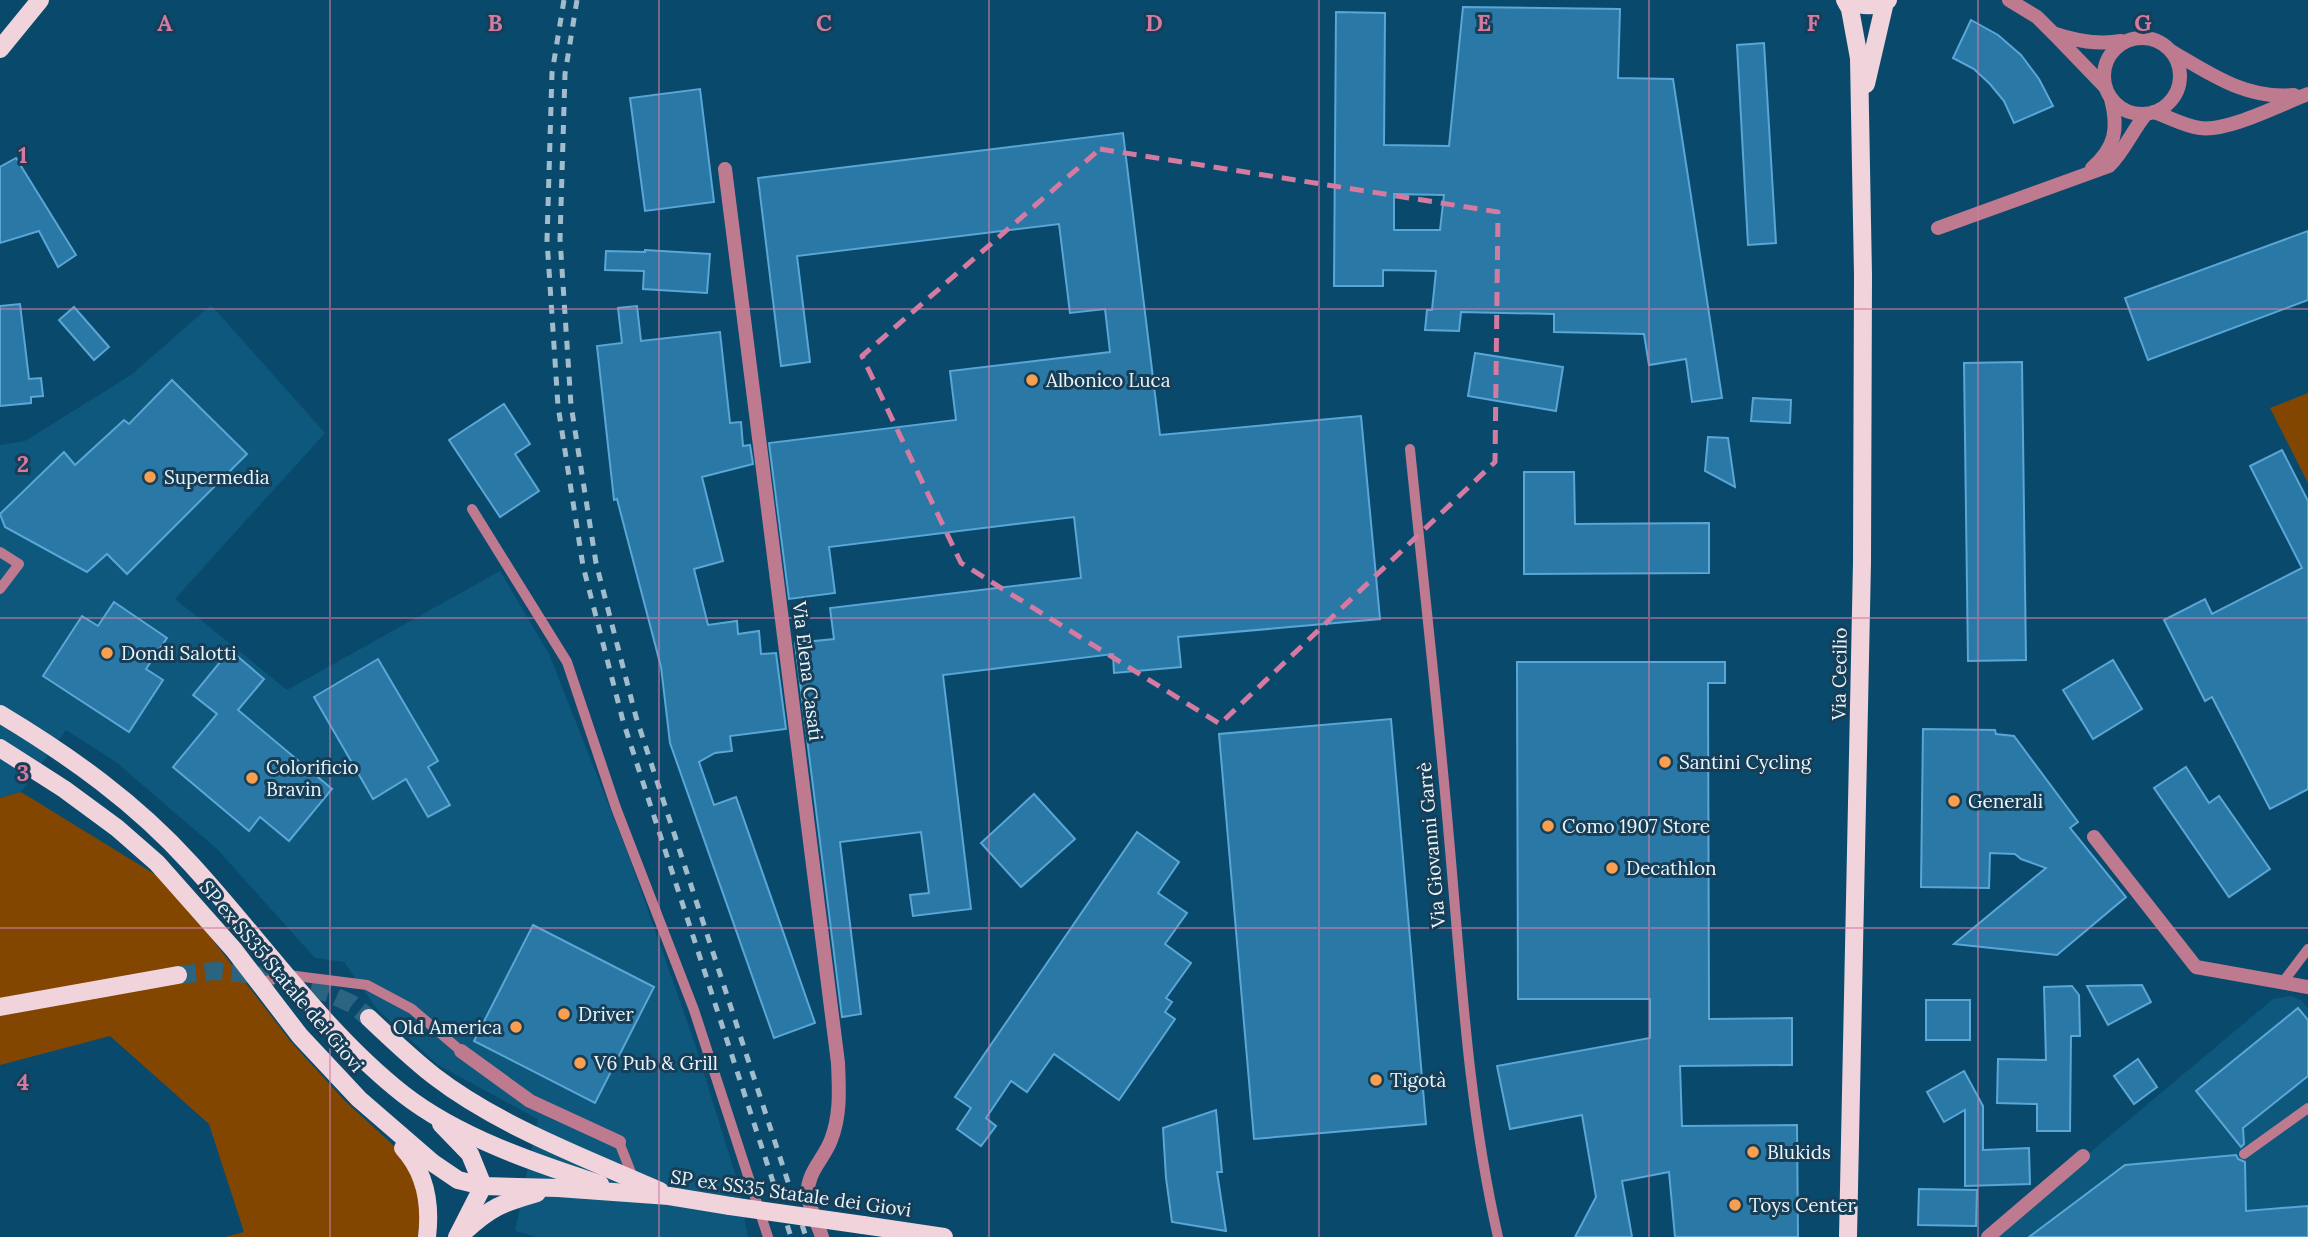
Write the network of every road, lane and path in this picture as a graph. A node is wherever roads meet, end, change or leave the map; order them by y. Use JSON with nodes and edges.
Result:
{"nodes":[{"id":1,"x":40,"y":0,"type":"edge"},
{"id":2,"x":1847,"y":0,"type":"edge"},
{"id":3,"x":2009,"y":0,"type":"edge"},
{"id":4,"x":1886,"y":1,"type":"edge"},
{"id":5,"x":2053,"y":33,"type":"junction"},
{"id":6,"x":2126,"y":40,"type":"junction"},
{"id":7,"x":0,"y":48,"type":"edge"},
{"id":8,"x":2170,"y":50,"type":"junction"},
{"id":9,"x":2108,"y":93,"type":"junction"},
{"id":10,"x":2307,"y":94,"type":"edge"},
{"id":11,"x":1860,"y":111,"type":"junction"},
{"id":12,"x":2150,"y":113,"type":"junction"},
{"id":13,"x":725,"y":169,"type":"dead end"},
{"id":14,"x":2080,"y":178,"type":"junction"},
{"id":15,"x":1938,"y":228,"type":"dead end"},
{"id":16,"x":1410,"y":449,"type":"dead end"},
{"id":17,"x":472,"y":509,"type":"dead end"},
{"id":18,"x":0,"y":552,"type":"edge"},
{"id":19,"x":0,"y":589,"type":"edge"},
{"id":20,"x":0,"y":714,"type":"edge"},
{"id":21,"x":0,"y":748,"type":"edge"},
{"id":22,"x":2094,"y":837,"type":"dead end"},
{"id":23,"x":2308,"y":949,"type":"edge"},
{"id":24,"x":178,"y":975,"type":"tunnel mouth"},
{"id":25,"x":288,"y":975,"type":"junction"},
{"id":26,"x":2283,"y":982,"type":"junction"},
{"id":27,"x":259,"y":983,"type":"junction"},
{"id":28,"x":2308,"y":987,"type":"edge"},
{"id":29,"x":0,"y":1006,"type":"edge"},
{"id":30,"x":369,"y":1018,"type":"tunnel mouth"},
{"id":31,"x":461,"y":1051,"type":"joint"},
{"id":32,"x":359,"y":1099,"type":"junction"},
{"id":33,"x":2308,"y":1108,"type":"edge"},
{"id":34,"x":429,"y":1112,"type":"junction"},
{"id":35,"x":619,"y":1142,"type":"joint"},
{"id":36,"x":2244,"y":1154,"type":"dead end"},
{"id":37,"x":2083,"y":1156,"type":"dead end"},
{"id":38,"x":482,"y":1186,"type":"junction"},
{"id":39,"x":632,"y":1187,"type":"junction"},
{"id":40,"x":558,"y":1188,"type":"junction"},
{"id":41,"x":427,"y":1237,"type":"edge"},
{"id":42,"x":458,"y":1237,"type":"edge"},
{"id":43,"x":768,"y":1237,"type":"edge"},
{"id":44,"x":822,"y":1237,"type":"edge"},
{"id":45,"x":944,"y":1237,"type":"edge"},
{"id":46,"x":1499,"y":1237,"type":"edge"},
{"id":47,"x":1848,"y":1237,"type":"edge"},
{"id":48,"x":1988,"y":1237,"type":"edge"}],
"edges":[{"from":1,"to":7,"type":"main road"},
{"from":2,"to":4,"type":"main road"},
{"from":2,"to":11,"type":"main road","name":"Via Cecilio"},
{"from":3,"to":5,"type":"street"},
{"from":4,"to":11,"type":"main road","name":"Via Cecilio"},
{"from":5,"to":6,"type":"street"},
{"from":5,"to":9,"type":"street"},
{"from":6,"to":8,"type":"street"},
{"from":6,"to":9,"type":"street"},
{"from":8,"to":10,"type":"street"},
{"from":8,"to":12,"type":"street"},
{"from":9,"to":12,"type":"street"},
{"from":9,"to":14,"type":"street"},
{"from":10,"to":12,"type":"street"},
{"from":11,"to":47,"type":"main road","name":"Via Cecilio"},
{"from":12,"to":14,"type":"street"},
{"from":13,"to":44,"type":"street","name":"Via Elena Casati"},
{"from":14,"to":15,"type":"street"},
{"from":16,"to":46,"type":"lane","name":"Via Giovanni Garrè"},
{"from":17,"to":43,"type":"lane"},
{"from":18,"to":19,"type":"lane"},
{"from":20,"to":25,"type":"main road","name":"SP ex SS35 Statale dei Giovi"},
{"from":21,"to":27,"type":"main road","name":"SP ex SS35 Statale dei Giovi"},
{"from":22,"to":26,"type":"street"},
{"from":23,"to":26,"type":"lane"},
{"from":24,"to":29,"type":"main road"},
{"from":25,"to":27,"type":"lane"},
{"from":25,"to":31,"type":"lane"},
{"from":25,"to":34,"type":"main road","name":"SP ex SS35 Statale dei Giovi"},
{"from":26,"to":28,"type":"street"},
{"from":27,"to":32,"type":"main road","name":"SP ex SS35 Statale dei Giovi"},
{"from":30,"to":39,"type":"main road"},
{"from":31,"to":35,"type":"street"},
{"from":32,"to":38,"type":"main road","name":"SP ex SS35 Statale dei Giovi"},
{"from":32,"to":41,"type":"main road"},
{"from":33,"to":36,"type":"lane"},
{"from":34,"to":38,"type":"main road"},
{"from":34,"to":39,"type":"main road","name":"SP ex SS35 Statale dei Giovi"},
{"from":35,"to":39,"type":"lane"},
{"from":37,"to":48,"type":"street"},
{"from":38,"to":40,"type":"main road","name":"SP ex SS35 Statale dei Giovi"},
{"from":38,"to":42,"type":"main road"},
{"from":39,"to":40,"type":"main road","name":"SP ex SS35 Statale dei Giovi"},
{"from":39,"to":45,"type":"main road","name":"SP ex SS35 Statale dei Giovi","bridge":true},
{"from":40,"to":42,"type":"main road"}]}
